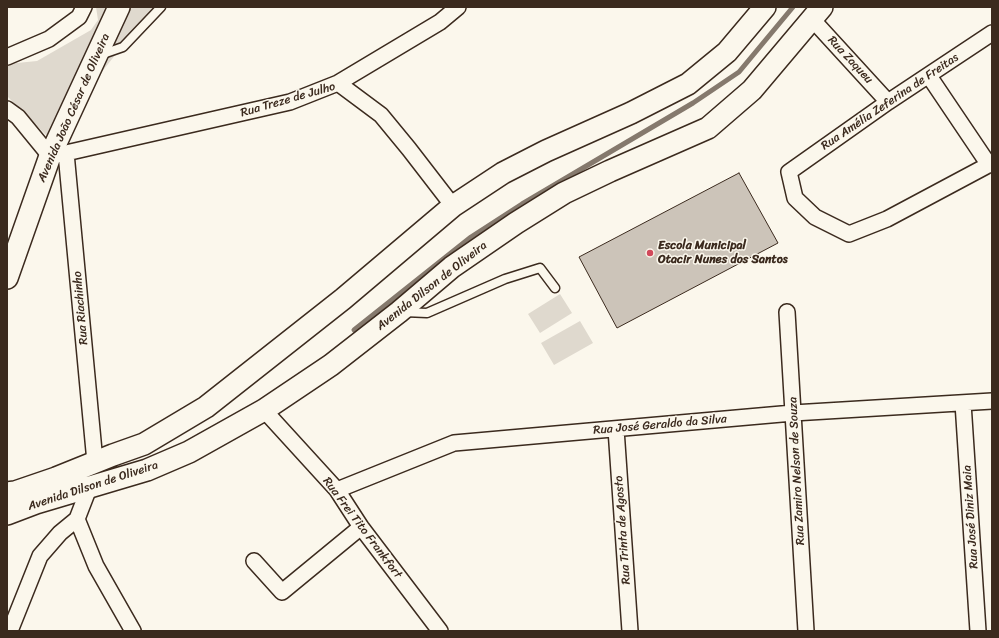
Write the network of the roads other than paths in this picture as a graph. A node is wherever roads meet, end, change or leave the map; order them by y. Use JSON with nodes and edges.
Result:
{"nodes":[{"id":1,"x":84,"y":7,"type":"edge"},
{"id":2,"x":119,"y":7,"type":"edge"},
{"id":3,"x":161,"y":7,"type":"edge"},
{"id":4,"x":458,"y":7,"type":"edge"},
{"id":5,"x":765,"y":7,"type":"edge"},
{"id":6,"x":817,"y":13,"type":"edge"},
{"id":7,"x":992,"y":33,"type":"edge"},
{"id":8,"x":96,"y":56,"type":"junction"},
{"id":9,"x":7,"y":57,"type":"edge"},
{"id":10,"x":929,"y":76,"type":"junction"},
{"id":11,"x":338,"y":84,"type":"junction"},
{"id":12,"x":888,"y":102,"type":"junction"},
{"id":13,"x":7,"y":109,"type":"edge"},
{"id":14,"x":58,"y":155,"type":"junction"},
{"id":15,"x":991,"y":164,"type":"edge"},
{"id":16,"x":453,"y":206,"type":"junction"},
{"id":17,"x":8,"y":272,"type":"edge"},
{"id":18,"x":555,"y":288,"type":"dead end"},
{"id":19,"x":399,"y":312,"type":"junction"},
{"id":20,"x":787,"y":312,"type":"dead end"},
{"id":21,"x":992,"y":401,"type":"edge"},
{"id":22,"x":963,"y":403,"type":"junction"},
{"id":23,"x":264,"y":410,"type":"junction"},
{"id":24,"x":793,"y":413,"type":"junction"},
{"id":25,"x":616,"y":429,"type":"junction"},
{"id":26,"x":95,"y":462,"type":"junction"},
{"id":27,"x":89,"y":488,"type":"junction"},
{"id":28,"x":336,"y":490,"type":"junction"},
{"id":29,"x":7,"y":493,"type":"edge"},
{"id":30,"x":7,"y":514,"type":"edge"},
{"id":31,"x":77,"y":519,"type":"junction"},
{"id":32,"x":361,"y":527,"type":"junction"},
{"id":33,"x":254,"y":561,"type":"dead end"},
{"id":34,"x":10,"y":631,"type":"edge"},
{"id":35,"x":133,"y":631,"type":"edge"},
{"id":36,"x":440,"y":631,"type":"edge"},
{"id":37,"x":630,"y":631,"type":"edge"},
{"id":38,"x":806,"y":631,"type":"edge"},
{"id":39,"x":978,"y":631,"type":"edge"}],
"edges":[{"from":1,"to":9,"type":"street"},
{"from":2,"to":8,"type":"main road","name":"Avenida João César de Oliveira"},
{"from":3,"to":8,"type":"lane"},
{"from":4,"to":11,"type":"street"},
{"from":5,"to":16,"type":"main road","name":"Avenida Dilson de Oliveira"},
{"from":6,"to":12,"type":"street","name":"Rua Zaqueu"},
{"from":6,"to":19,"type":"main road","name":"Avenida Dilson de Oliveira"},
{"from":7,"to":10,"type":"street","name":"Rua Amélia Zeferina de Freitas"},
{"from":8,"to":14,"type":"main road","name":"Avenida João César de Oliveira"},
{"from":10,"to":12,"type":"street","name":"Rua Amélia Zeferina de Freitas"},
{"from":10,"to":15,"type":"street"},
{"from":11,"to":14,"type":"street","name":"Rua Treze de Julho"},
{"from":11,"to":16,"type":"street","name":"Rua Treze de Julho"},
{"from":12,"to":15,"type":"street","name":"Rua Amélia Zeferina de Freitas"},
{"from":13,"to":14,"type":"street"},
{"from":14,"to":17,"type":"main road","name":"Avenida João César de Oliveira"},
{"from":14,"to":26,"type":"street","name":"Rua Riachinho"},
{"from":16,"to":26,"type":"main road","name":"Avenida Dilson de Oliveira"},
{"from":18,"to":19,"type":"lane"},
{"from":19,"to":23,"type":"main road","name":"Avenida Dilson de Oliveira"},
{"from":20,"to":24,"type":"street","name":"Rua Zamiro Nelson de Souza"},
{"from":21,"to":22,"type":"street","name":"Rua José Geraldo da Silva"},
{"from":22,"to":24,"type":"street","name":"Rua José Geraldo da Silva"},
{"from":22,"to":39,"type":"street","name":"Rua José Diniz Maia"},
{"from":23,"to":27,"type":"main road","name":"Avenida Dilson de Oliveira"},
{"from":23,"to":28,"type":"street","name":"Rua Frei Tito Frankfort"},
{"from":24,"to":25,"type":"street","name":"Rua José Geraldo da Silva"},
{"from":24,"to":38,"type":"street","name":"Rua Zamiro Nelson de Souza"},
{"from":25,"to":28,"type":"street","name":"Rua José Geraldo da Silva"},
{"from":25,"to":37,"type":"street","name":"Rua Trinta de Agosto"},
{"from":26,"to":29,"type":"main road","name":"Avenida Dilson de Oliveira"},
{"from":27,"to":30,"type":"main road","name":"Avenida Dilson de Oliveira"},
{"from":27,"to":31,"type":"street"},
{"from":28,"to":32,"type":"street","name":"Rua Frei Tito Frankfort"},
{"from":31,"to":34,"type":"street"},
{"from":31,"to":35,"type":"street"},
{"from":32,"to":33,"type":"street"},
{"from":32,"to":36,"type":"street","name":"Rua Frei Tito Frankfort"}]}
